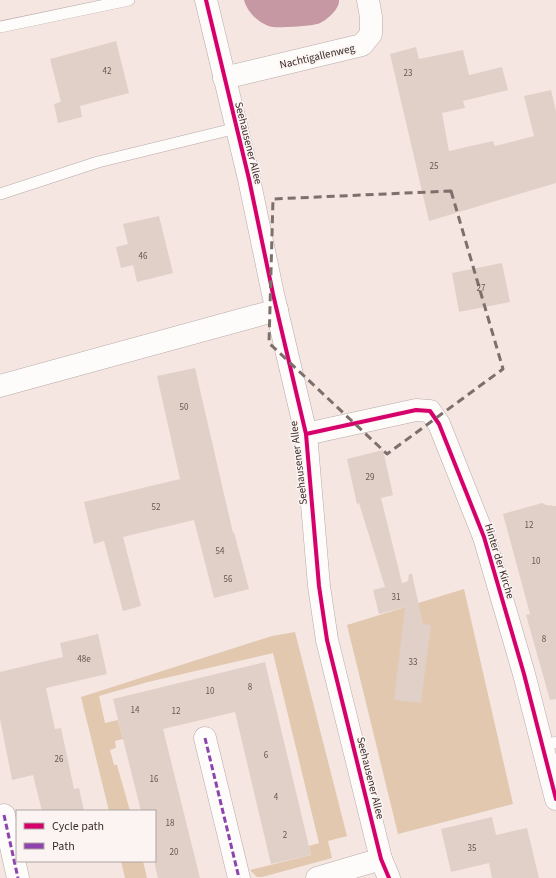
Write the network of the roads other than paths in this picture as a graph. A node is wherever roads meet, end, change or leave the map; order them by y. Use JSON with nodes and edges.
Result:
{"nodes":[{"id":1,"x":129,"y":0,"type":"edge"},
{"id":2,"x":206,"y":0,"type":"edge"},
{"id":3,"x":368,"y":0,"type":"edge"},
{"id":4,"x":0,"y":27,"type":"edge"},
{"id":5,"x":224,"y":78,"type":"junction"},
{"id":6,"x":236,"y":128,"type":"junction"},
{"id":7,"x":0,"y":194,"type":"edge"},
{"id":8,"x":277,"y":310,"type":"junction"},
{"id":9,"x":0,"y":386,"type":"edge"},
{"id":10,"x":306,"y":434,"type":"junction"},
{"id":11,"x":205,"y":738,"type":"dead end"},
{"id":12,"x":549,"y":745,"type":"edge"},
{"id":13,"x":556,"y":799,"type":"edge"},
{"id":14,"x":4,"y":816,"type":"dead end"},
{"id":15,"x":385,"y":869,"type":"edge"},
{"id":16,"x":18,"y":878,"type":"edge"},
{"id":17,"x":239,"y":878,"type":"edge"},
{"id":18,"x":317,"y":878,"type":"edge"}],
"edges":[{"from":1,"to":4,"type":"lane"},
{"from":2,"to":5,"type":"street","name":"Seehausener Allee"},
{"from":3,"to":5,"type":"street","name":"Nachtigallenweg"},
{"from":5,"to":6,"type":"street","name":"Seehausener Allee"},
{"from":6,"to":7,"type":"lane","name":"Seehausener Allee"},
{"from":6,"to":8,"type":"street","name":"Seehausener Allee"},
{"from":8,"to":9,"type":"street"},
{"from":8,"to":10,"type":"street","name":"Seehausener Allee"},
{"from":10,"to":12,"type":"street","name":"Hinter der Kirche"},
{"from":10,"to":15,"type":"street","name":"Seehausener Allee"},
{"from":11,"to":17,"type":"street"},
{"from":12,"to":13,"type":"street","name":"Hinter der Kirche"},
{"from":14,"to":16,"type":"street"},
{"from":15,"to":18,"type":"street"}]}
